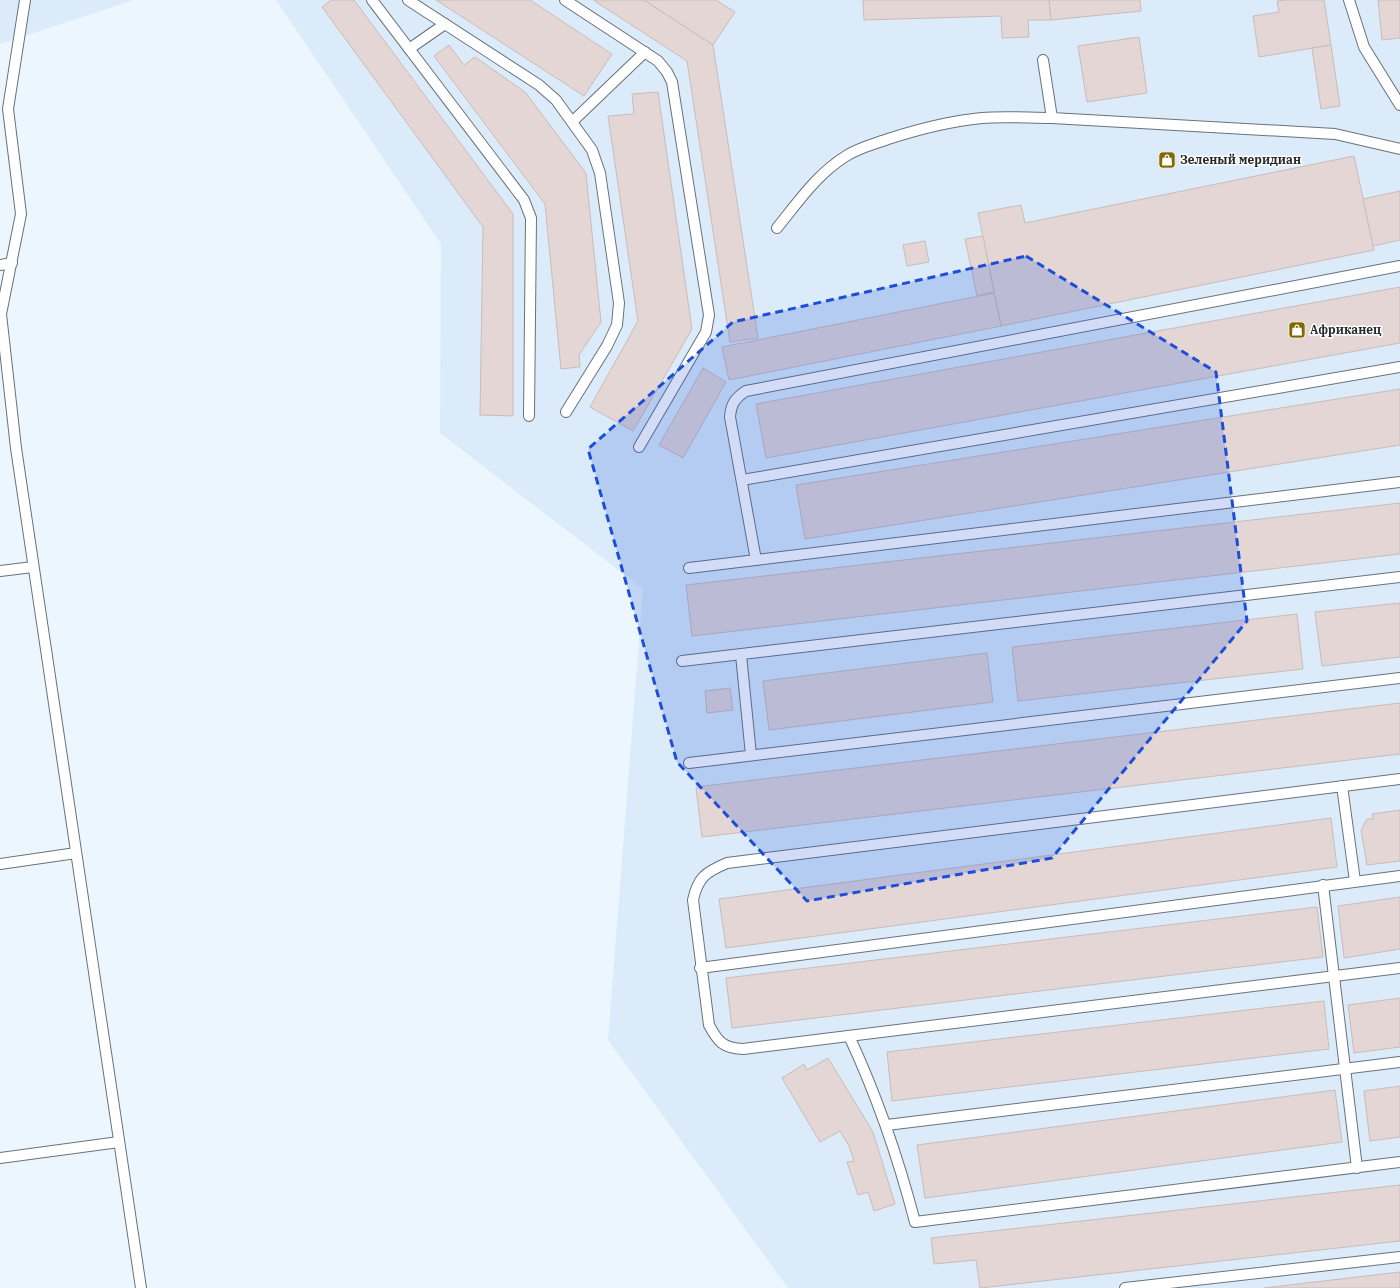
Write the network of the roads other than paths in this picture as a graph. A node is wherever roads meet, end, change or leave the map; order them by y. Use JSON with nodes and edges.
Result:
{"nodes":[{"id":1,"x":25,"y":0,"type":"edge"},
{"id":2,"x":372,"y":0,"type":"edge"},
{"id":3,"x":408,"y":0,"type":"edge"},
{"id":4,"x":565,"y":0,"type":"edge"},
{"id":5,"x":1349,"y":0,"type":"edge"},
{"id":6,"x":445,"y":24,"type":"junction"},
{"id":7,"x":409,"y":49,"type":"junction"},
{"id":8,"x":645,"y":52,"type":"junction"},
{"id":9,"x":1043,"y":60,"type":"dead end"},
{"id":10,"x":1400,"y":105,"type":"edge"},
{"id":11,"x":1052,"y":118,"type":"junction"},
{"id":12,"x":572,"y":122,"type":"junction"},
{"id":13,"x":1400,"y":149,"type":"edge"},
{"id":14,"x":777,"y":228,"type":"dead end"},
{"id":15,"x":12,"y":263,"type":"junction"},
{"id":16,"x":0,"y":265,"type":"edge"},
{"id":17,"x":1400,"y":266,"type":"edge"},
{"id":18,"x":1400,"y":367,"type":"edge"},
{"id":19,"x":566,"y":412,"type":"dead end"},
{"id":20,"x":528,"y":416,"type":"dead end"},
{"id":21,"x":639,"y":446,"type":"dead end"},
{"id":22,"x":742,"y":480,"type":"junction"},
{"id":23,"x":1400,"y":482,"type":"edge"},
{"id":24,"x":756,"y":560,"type":"junction"},
{"id":25,"x":33,"y":567,"type":"junction"},
{"id":26,"x":689,"y":568,"type":"dead end"},
{"id":27,"x":0,"y":571,"type":"edge"},
{"id":28,"x":1400,"y":577,"type":"edge"},
{"id":29,"x":741,"y":655,"type":"junction"},
{"id":30,"x":682,"y":661,"type":"dead end"},
{"id":31,"x":1400,"y":678,"type":"edge"},
{"id":32,"x":751,"y":755,"type":"junction"},
{"id":33,"x":689,"y":763,"type":"dead end"},
{"id":34,"x":1400,"y":779,"type":"edge"},
{"id":35,"x":1342,"y":786,"type":"junction"},
{"id":36,"x":76,"y":853,"type":"junction"},
{"id":37,"x":0,"y":864,"type":"edge"},
{"id":38,"x":1400,"y":876,"type":"edge"},
{"id":39,"x":1355,"y":881,"type":"junction"},
{"id":40,"x":1323,"y":885,"type":"junction"},
{"id":41,"x":700,"y":968,"type":"junction"},
{"id":42,"x":1400,"y":968,"type":"edge"},
{"id":43,"x":1333,"y":976,"type":"junction"},
{"id":44,"x":849,"y":1036,"type":"junction"},
{"id":45,"x":1400,"y":1062,"type":"edge"},
{"id":46,"x":1346,"y":1069,"type":"junction"},
{"id":47,"x":887,"y":1126,"type":"junction"},
{"id":48,"x":119,"y":1142,"type":"junction"},
{"id":49,"x":0,"y":1158,"type":"edge"},
{"id":50,"x":1400,"y":1162,"type":"edge"},
{"id":51,"x":1357,"y":1168,"type":"junction"},
{"id":52,"x":1400,"y":1257,"type":"edge"},
{"id":53,"x":141,"y":1288,"type":"edge"},
{"id":54,"x":1125,"y":1288,"type":"edge"}],
"edges":[{"from":1,"to":15,"type":"lane"},
{"from":2,"to":7,"type":"lane"},
{"from":3,"to":6,"type":"lane"},
{"from":4,"to":8,"type":"lane"},
{"from":5,"to":10,"type":"lane"},
{"from":6,"to":7,"type":"lane"},
{"from":6,"to":12,"type":"lane"},
{"from":7,"to":20,"type":"lane"},
{"from":8,"to":12,"type":"lane"},
{"from":8,"to":21,"type":"lane"},
{"from":9,"to":11,"type":"lane"},
{"from":11,"to":13,"type":"lane"},
{"from":11,"to":14,"type":"lane"},
{"from":12,"to":19,"type":"lane"},
{"from":15,"to":16,"type":"lane"},
{"from":15,"to":25,"type":"lane"},
{"from":17,"to":22,"type":"lane"},
{"from":18,"to":22,"type":"lane"},
{"from":22,"to":24,"type":"lane"},
{"from":23,"to":24,"type":"lane"},
{"from":24,"to":26,"type":"lane"},
{"from":25,"to":27,"type":"lane"},
{"from":25,"to":36,"type":"lane"},
{"from":28,"to":29,"type":"lane"},
{"from":29,"to":30,"type":"lane"},
{"from":29,"to":32,"type":"lane"},
{"from":31,"to":32,"type":"lane"},
{"from":32,"to":33,"type":"lane"},
{"from":34,"to":35,"type":"lane"},
{"from":35,"to":39,"type":"lane"},
{"from":35,"to":41,"type":"lane"},
{"from":36,"to":37,"type":"lane"},
{"from":36,"to":48,"type":"lane"},
{"from":38,"to":39,"type":"lane"},
{"from":39,"to":40,"type":"lane"},
{"from":40,"to":41,"type":"lane"},
{"from":40,"to":43,"type":"lane"},
{"from":41,"to":44,"type":"lane"},
{"from":42,"to":43,"type":"lane"},
{"from":43,"to":44,"type":"lane"},
{"from":43,"to":46,"type":"lane"},
{"from":44,"to":47,"type":"lane"},
{"from":45,"to":46,"type":"lane"},
{"from":46,"to":47,"type":"lane"},
{"from":46,"to":51,"type":"lane"},
{"from":47,"to":51,"type":"lane"},
{"from":48,"to":49,"type":"lane"},
{"from":48,"to":53,"type":"lane"},
{"from":50,"to":51,"type":"lane"},
{"from":52,"to":54,"type":"lane"}]}
